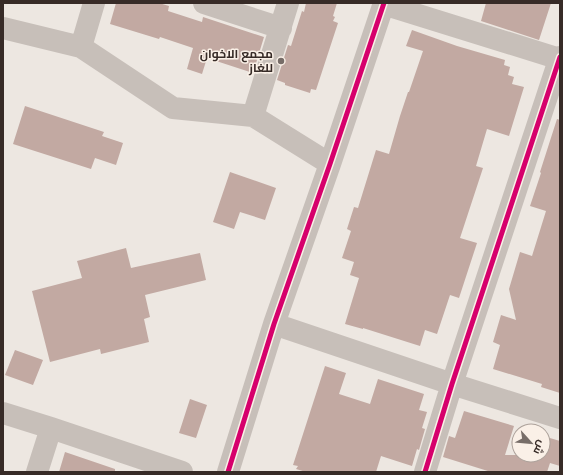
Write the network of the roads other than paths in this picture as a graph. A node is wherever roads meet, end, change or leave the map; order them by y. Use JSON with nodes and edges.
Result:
{"nodes":[{"id":1,"x":94,"y":3,"type":"edge"},
{"id":2,"x":204,"y":3,"type":"edge"},
{"id":3,"x":288,"y":3,"type":"edge"},
{"id":4,"x":384,"y":3,"type":"edge"},
{"id":5,"x":3,"y":28,"type":"edge"},
{"id":6,"x":281,"y":28,"type":"junction"},
{"id":7,"x":81,"y":47,"type":"junction"},
{"id":8,"x":560,"y":58,"type":"edge"},
{"id":9,"x":253,"y":116,"type":"junction"},
{"id":10,"x":330,"y":164,"type":"junction"},
{"id":11,"x":274,"y":324,"type":"junction"},
{"id":12,"x":452,"y":384,"type":"junction"},
{"id":13,"x":3,"y":413,"type":"edge"},
{"id":14,"x":560,"y":418,"type":"edge"},
{"id":15,"x":51,"y":428,"type":"junction"},
{"id":16,"x":37,"y":472,"type":"edge"},
{"id":17,"x":182,"y":472,"type":"edge"},
{"id":18,"x":228,"y":472,"type":"edge"},
{"id":19,"x":425,"y":472,"type":"edge"}],
"edges":[{"from":1,"to":7,"type":"street"},
{"from":2,"to":6,"type":"street"},
{"from":3,"to":6,"type":"street"},
{"from":4,"to":8,"type":"street"},
{"from":4,"to":10,"type":"street"},
{"from":5,"to":7,"type":"street"},
{"from":6,"to":9,"type":"street"},
{"from":7,"to":9,"type":"street"},
{"from":8,"to":12,"type":"street"},
{"from":9,"to":10,"type":"street"},
{"from":10,"to":11,"type":"street"},
{"from":11,"to":12,"type":"street"},
{"from":11,"to":18,"type":"street"},
{"from":12,"to":14,"type":"street"},
{"from":12,"to":19,"type":"street"},
{"from":13,"to":15,"type":"street"},
{"from":15,"to":16,"type":"street"},
{"from":15,"to":17,"type":"street"}]}
